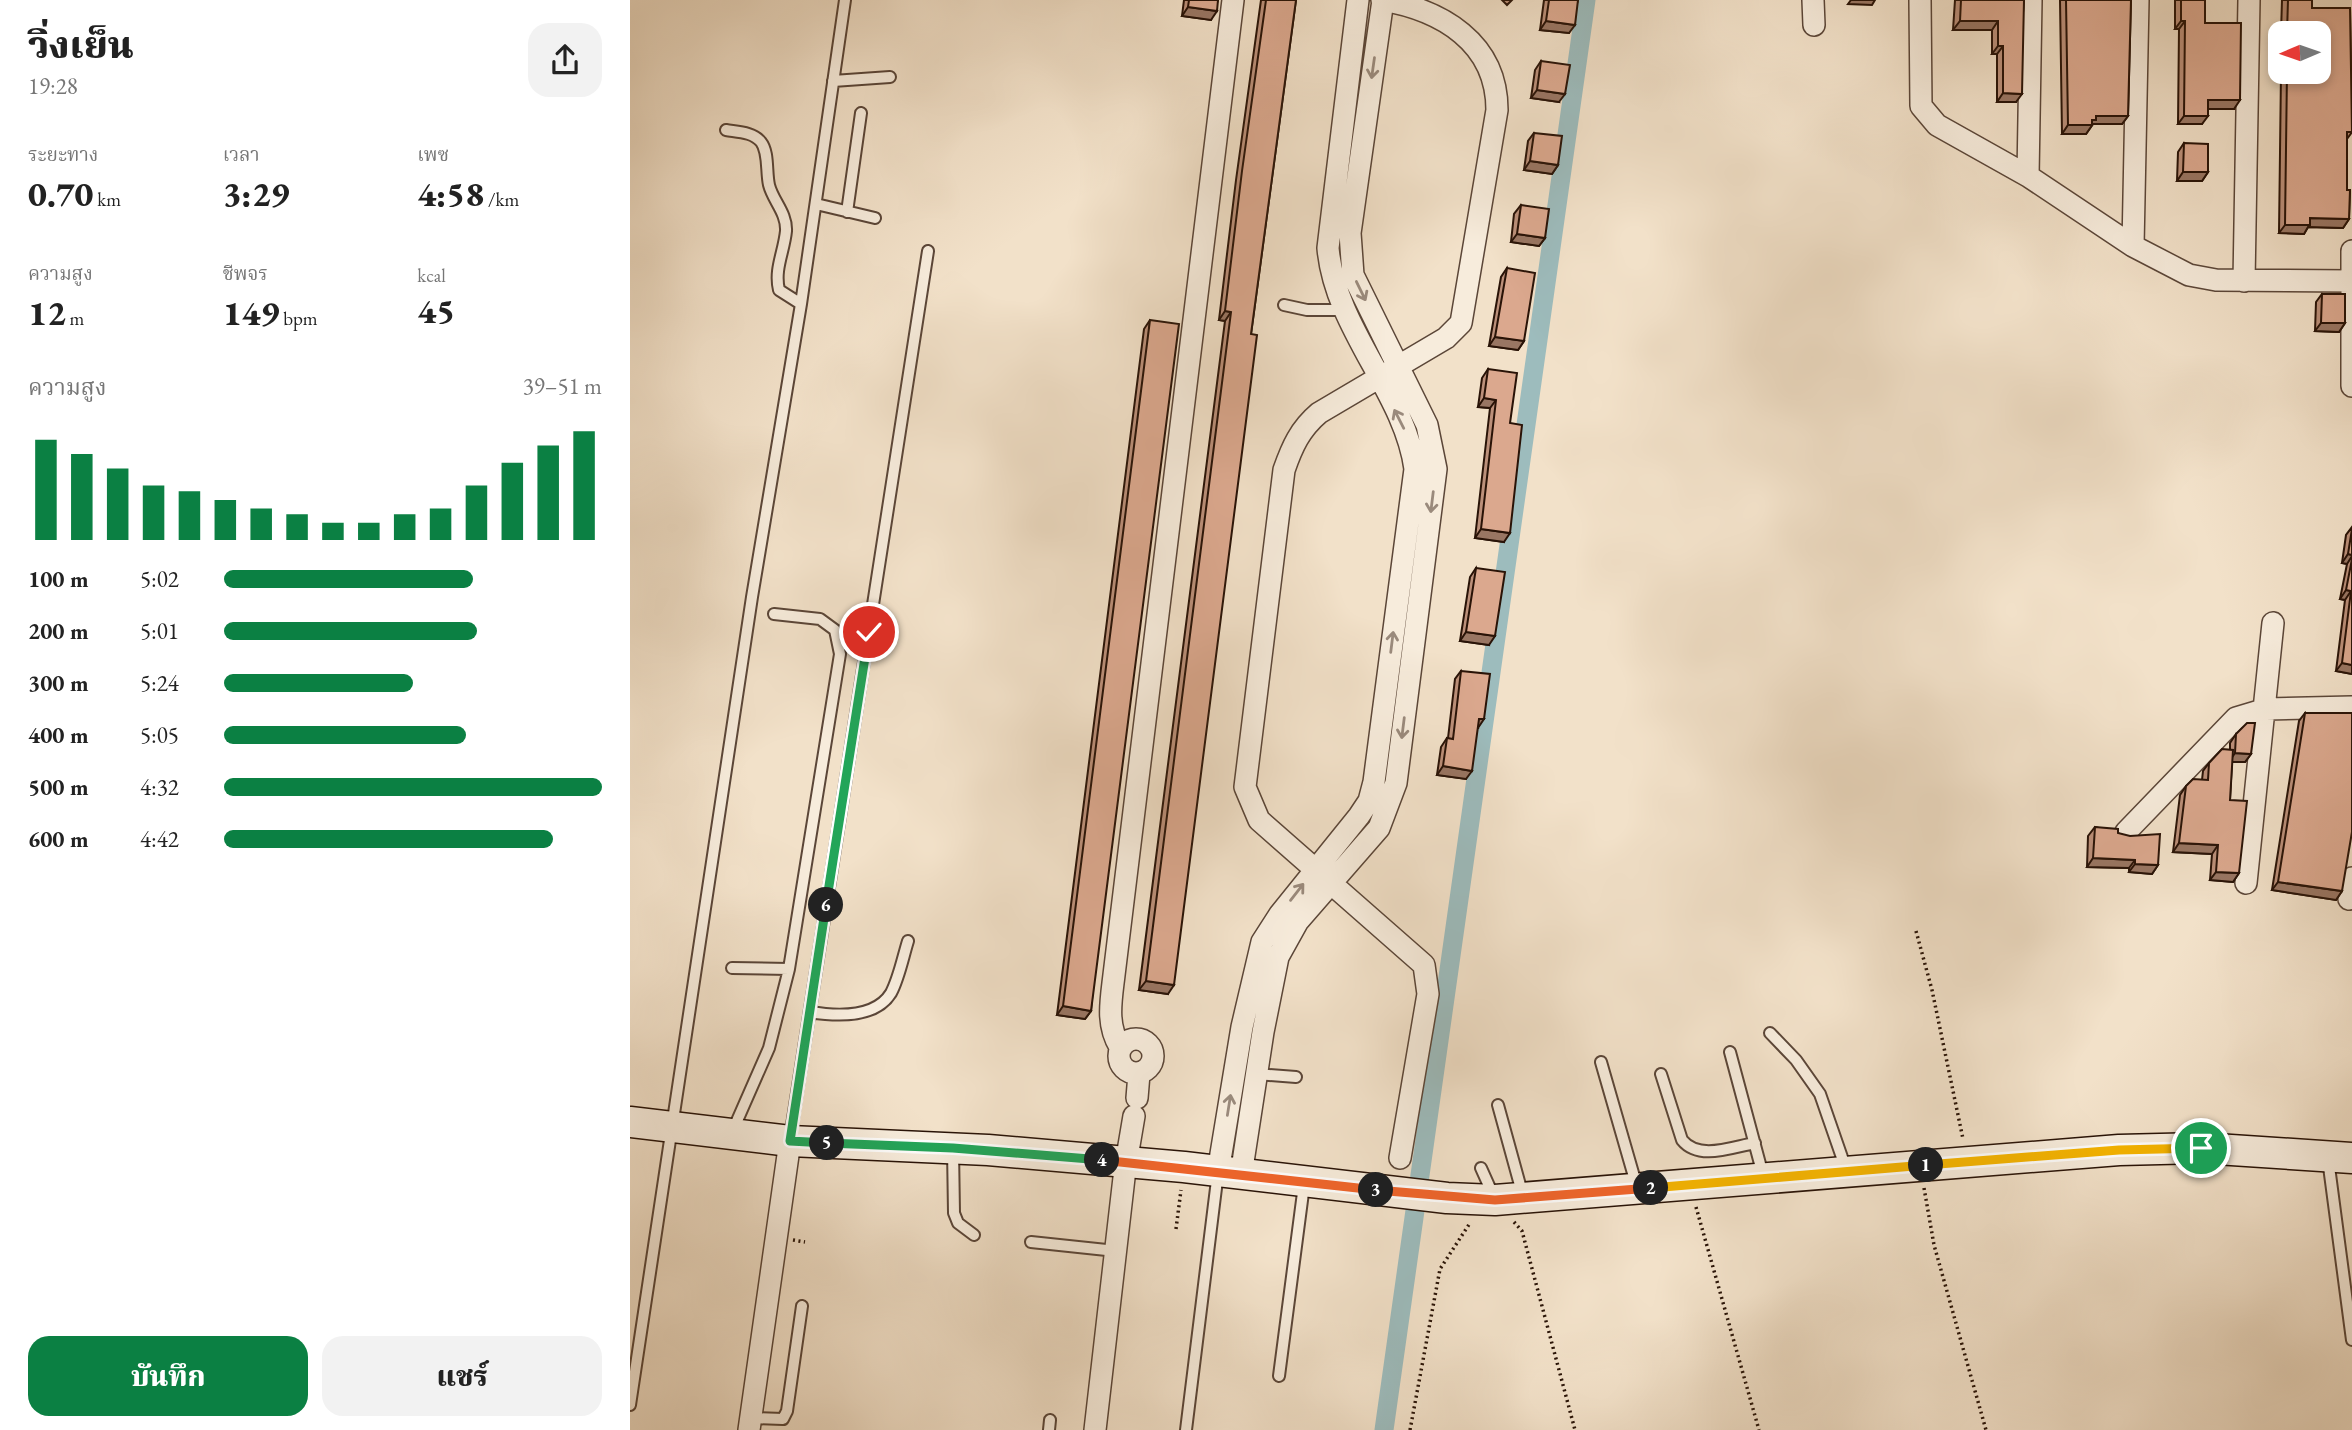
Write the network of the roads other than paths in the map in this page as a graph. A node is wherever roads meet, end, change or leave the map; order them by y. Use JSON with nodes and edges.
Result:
{"nodes":[{"id":1,"x":845,"y":0,"type":"edge"},
{"id":2,"x":1234,"y":0,"type":"edge"},
{"id":3,"x":1358,"y":0,"type":"edge"},
{"id":4,"x":1382,"y":0,"type":"edge"},
{"id":5,"x":1813,"y":0,"type":"edge"},
{"id":6,"x":1920,"y":0,"type":"edge"},
{"id":7,"x":2031,"y":0,"type":"edge"},
{"id":8,"x":2138,"y":0,"type":"edge"},
{"id":9,"x":2249,"y":0,"type":"edge"},
{"id":10,"x":1814,"y":24,"type":"dead end"},
{"id":11,"x":890,"y":77,"type":"dead end"},
{"id":12,"x":833,"y":82,"type":"junction"},
{"id":13,"x":861,"y":113,"type":"dead end"},
{"id":14,"x":726,"y":130,"type":"dead end"},
{"id":15,"x":2028,"y":176,"type":"junction"},
{"id":16,"x":816,"y":204,"type":"junction"},
{"id":17,"x":847,"y":212,"type":"junction"},
{"id":18,"x":875,"y":218,"type":"dead end"},
{"id":19,"x":2133,"y":246,"type":"junction"},
{"id":20,"x":928,"y":251,"type":"dead end"},
{"id":21,"x":2352,"y":251,"type":"edge"},
{"id":22,"x":2244,"y":281,"type":"junction"},
{"id":23,"x":2352,"y":281,"type":"edge"},
{"id":24,"x":801,"y":304,"type":"junction"},
{"id":25,"x":1284,"y":305,"type":"dead end"},
{"id":26,"x":1345,"y":310,"type":"junction"},
{"id":27,"x":1397,"y":367,"type":"junction"},
{"id":28,"x":1377,"y":377,"type":"junction"},
{"id":29,"x":2351,"y":386,"type":"edge"},
{"id":30,"x":774,"y":614,"type":"dead end"},
{"id":31,"x":2273,"y":623,"type":"dead end"},
{"id":32,"x":2352,"y":707,"type":"edge"},
{"id":33,"x":2266,"y":709,"type":"junction"},
{"id":34,"x":2126,"y":832,"type":"edge"},
{"id":35,"x":1324,"y":875,"type":"junction"},
{"id":36,"x":2246,"y":883,"type":"dead end"},
{"id":37,"x":908,"y":941,"type":"dead end"},
{"id":38,"x":732,"y":968,"type":"dead end"},
{"id":39,"x":789,"y":969,"type":"junction"},
{"id":40,"x":810,"y":1012,"type":"junction"},
{"id":41,"x":1242,"y":1027,"type":"junction"},
{"id":42,"x":1263,"y":1031,"type":"junction"},
{"id":43,"x":1770,"y":1033,"type":"dead end"},
{"id":44,"x":1120,"y":1047,"type":"junction"},
{"id":45,"x":1730,"y":1052,"type":"dead end"},
{"id":46,"x":1601,"y":1062,"type":"dead end"},
{"id":47,"x":1139,"y":1074,"type":"junction"},
{"id":48,"x":1256,"y":1074,"type":"junction"},
{"id":49,"x":1661,"y":1074,"type":"dead end"},
{"id":50,"x":1296,"y":1077,"type":"dead end"},
{"id":51,"x":1498,"y":1105,"type":"dead end"},
{"id":52,"x":630,"y":1122,"type":"edge"},
{"id":53,"x":671,"y":1127,"type":"junction"},
{"id":54,"x":731,"y":1134,"type":"junction"},
{"id":55,"x":790,"y":1141,"type":"junction"},
{"id":56,"x":1755,"y":1143,"type":"junction"},
{"id":57,"x":953,"y":1148,"type":"junction"},
{"id":58,"x":1400,"y":1157,"type":"dead end"},
{"id":59,"x":2340,"y":1158,"type":"edge"},
{"id":60,"x":1126,"y":1162,"type":"junction"},
{"id":61,"x":1481,"y":1168,"type":"dead end"},
{"id":62,"x":1847,"y":1171,"type":"junction"},
{"id":63,"x":1229,"y":1173,"type":"junction"},
{"id":64,"x":1764,"y":1178,"type":"junction"},
{"id":65,"x":1304,"y":1182,"type":"junction"},
{"id":66,"x":1638,"y":1189,"type":"junction"},
{"id":67,"x":1509,"y":1199,"type":"junction"},
{"id":68,"x":974,"y":1234,"type":"dead end"},
{"id":69,"x":1031,"y":1242,"type":"dead end"},
{"id":70,"x":1116,"y":1251,"type":"junction"},
{"id":71,"x":802,"y":1306,"type":"dead end"},
{"id":72,"x":2352,"y":1340,"type":"edge"},
{"id":73,"x":1279,"y":1376,"type":"dead end"},
{"id":74,"x":630,"y":1405,"type":"edge"},
{"id":75,"x":750,"y":1424,"type":"edge"},
{"id":76,"x":1095,"y":1430,"type":"edge"},
{"id":77,"x":1186,"y":1430,"type":"edge"}],
"edges":[{"from":1,"to":12,"type":"lane"},
{"from":2,"to":44,"type":"street"},
{"from":3,"to":26,"type":"street"},
{"from":4,"to":27,"type":"street","one_way":true},
{"from":4,"to":27,"type":"street"},
{"from":5,"to":10,"type":"street"},
{"from":6,"to":15,"type":"street"},
{"from":7,"to":15,"type":"street"},
{"from":8,"to":19,"type":"street"},
{"from":9,"to":22,"type":"street"},
{"from":11,"to":12,"type":"lane"},
{"from":12,"to":16,"type":"lane"},
{"from":13,"to":17,"type":"lane"},
{"from":14,"to":24,"type":"lane"},
{"from":15,"to":19,"type":"street"},
{"from":16,"to":17,"type":"lane"},
{"from":16,"to":24,"type":"lane"},
{"from":17,"to":18,"type":"lane"},
{"from":19,"to":22,"type":"street"},
{"from":20,"to":40,"type":"lane"},
{"from":21,"to":23,"type":"street"},
{"from":22,"to":23,"type":"street"},
{"from":23,"to":29,"type":"street"},
{"from":24,"to":53,"type":"lane"},
{"from":25,"to":26,"type":"lane"},
{"from":26,"to":28,"type":"street"},
{"from":27,"to":28,"type":"street"},
{"from":27,"to":35,"type":"street","one_way":true},
{"from":35,"to":28,"type":"street","one_way":true},
{"from":28,"to":35,"type":"street"},
{"from":30,"to":39,"type":"lane"},
{"from":31,"to":33,"type":"street"},
{"from":32,"to":33,"type":"street"},
{"from":33,"to":34,"type":"street"},
{"from":33,"to":36,"type":"street"},
{"from":41,"to":35,"type":"street","one_way":true},
{"from":35,"to":42,"type":"street"},
{"from":35,"to":58,"type":"street"},
{"from":37,"to":40,"type":"lane"},
{"from":38,"to":39,"type":"lane"},
{"from":39,"to":54,"type":"lane"},
{"from":40,"to":55,"type":"lane"},
{"from":41,"to":42,"type":"street"},
{"from":63,"to":41,"type":"street","one_way":true},
{"from":42,"to":48,"type":"street"},
{"from":43,"to":62,"type":"lane"},
{"from":44,"to":47,"type":"street"},
{"from":44,"to":47,"type":"street"},
{"from":45,"to":56,"type":"lane"},
{"from":46,"to":66,"type":"lane"},
{"from":47,"to":60,"type":"street"},
{"from":48,"to":50,"type":"lane"},
{"from":48,"to":63,"type":"street"},
{"from":49,"to":56,"type":"lane"},
{"from":51,"to":67,"type":"lane"},
{"from":52,"to":53,"type":"street"},
{"from":53,"to":54,"type":"street"},
{"from":53,"to":74,"type":"lane"},
{"from":54,"to":55,"type":"street"},
{"from":55,"to":57,"type":"street"},
{"from":55,"to":75,"type":"street"},
{"from":56,"to":64,"type":"lane"},
{"from":57,"to":60,"type":"street"},
{"from":57,"to":68,"type":"lane"},
{"from":59,"to":62,"type":"street"},
{"from":59,"to":72,"type":"lane"},
{"from":60,"to":63,"type":"street"},
{"from":60,"to":70,"type":"street"},
{"from":61,"to":67,"type":"lane"},
{"from":62,"to":64,"type":"street"},
{"from":63,"to":65,"type":"street"},
{"from":63,"to":77,"type":"lane"},
{"from":64,"to":66,"type":"street"},
{"from":65,"to":67,"type":"street"},
{"from":65,"to":73,"type":"lane"},
{"from":66,"to":67,"type":"street"},
{"from":69,"to":70,"type":"lane"},
{"from":70,"to":76,"type":"street"},
{"from":71,"to":75,"type":"lane"}]}
